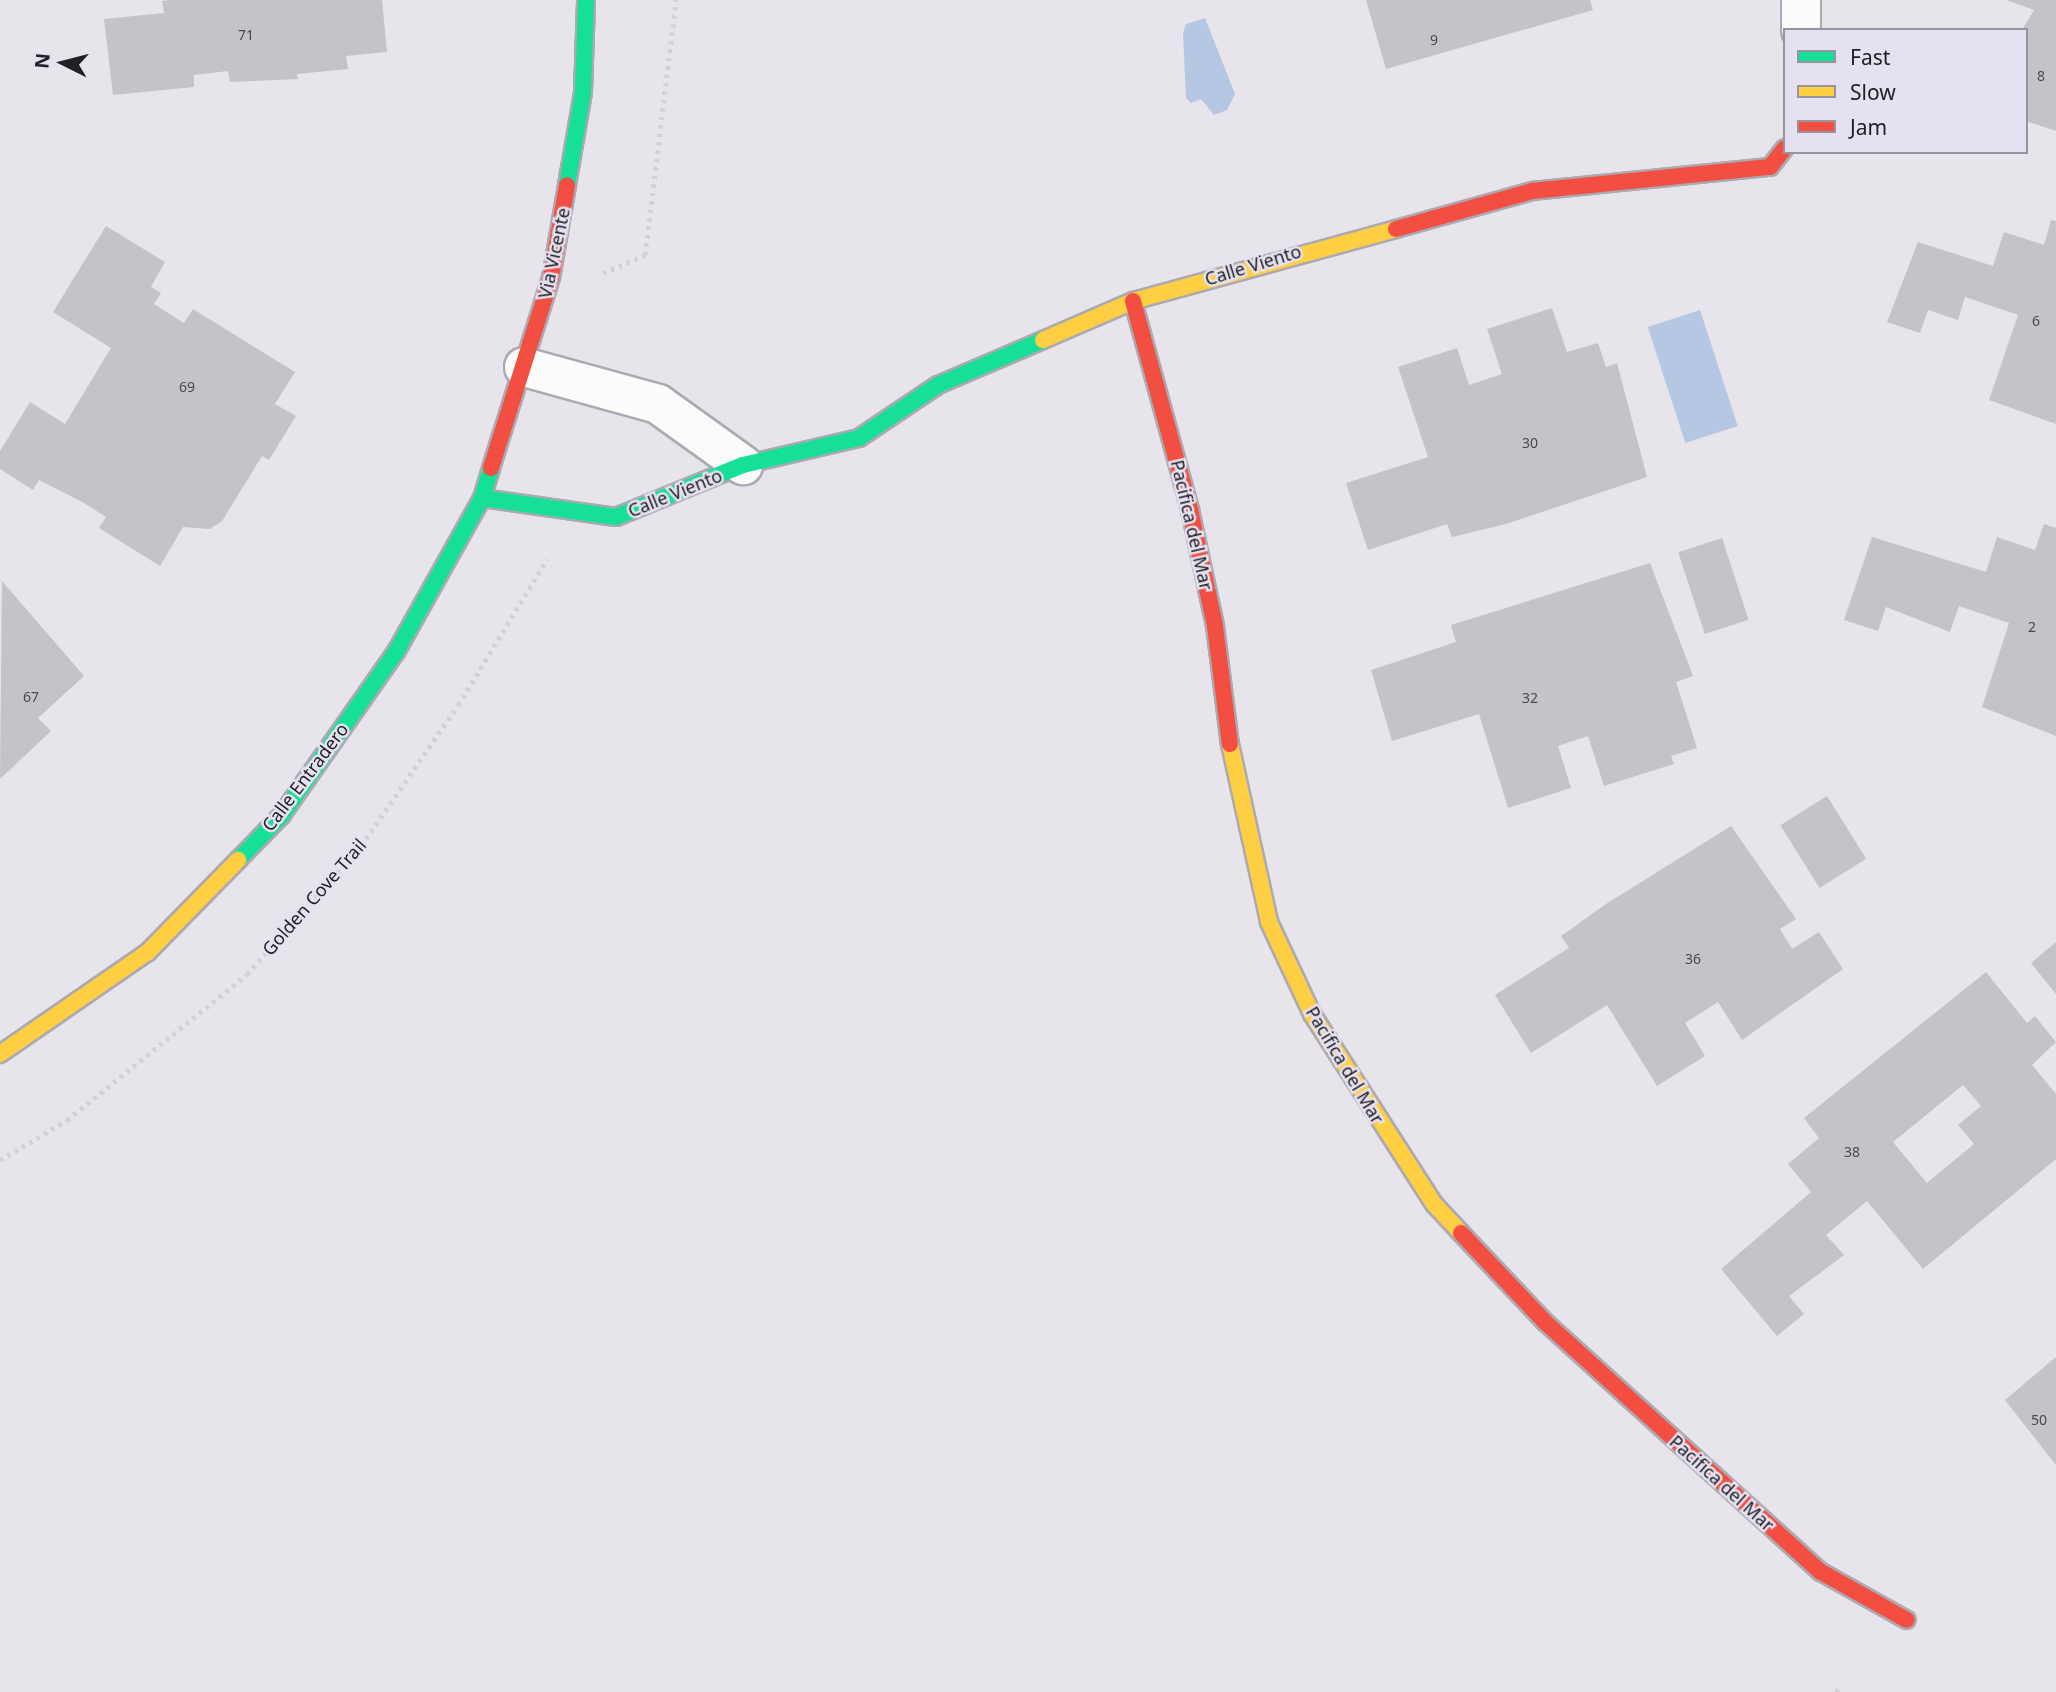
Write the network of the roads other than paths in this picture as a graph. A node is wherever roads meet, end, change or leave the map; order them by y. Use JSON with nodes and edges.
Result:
{"nodes":[{"id":1,"x":586,"y":0,"type":"edge"},
{"id":2,"x":1801,"y":0,"type":"edge"},
{"id":3,"x":1801,"y":28,"type":"edge"},
{"id":4,"x":1783,"y":151,"type":"edge"},
{"id":5,"x":1133,"y":301,"type":"junction"},
{"id":6,"x":524,"y":367,"type":"junction"},
{"id":7,"x":743,"y":465,"type":"junction"},
{"id":8,"x":482,"y":498,"type":"junction"},
{"id":9,"x":0,"y":1054,"type":"edge"},
{"id":10,"x":1907,"y":1620,"type":"dead end"}],
"edges":[{"from":1,"to":6,"type":"street","name":"Via Vicente"},
{"from":2,"to":3,"type":"street"},
{"from":4,"to":5,"type":"street","name":"Calle Viento"},
{"from":5,"to":7,"type":"street","name":"Calle Viento"},
{"from":5,"to":10,"type":"street","name":"Pacifica del Mar"},
{"from":6,"to":7,"type":"street","name":"Calle Viento"},
{"from":6,"to":8,"type":"street","name":"Via Vicente"},
{"from":7,"to":8,"type":"street","name":"Calle Viento"},
{"from":8,"to":9,"type":"street","name":"Calle Entradero"}]}
